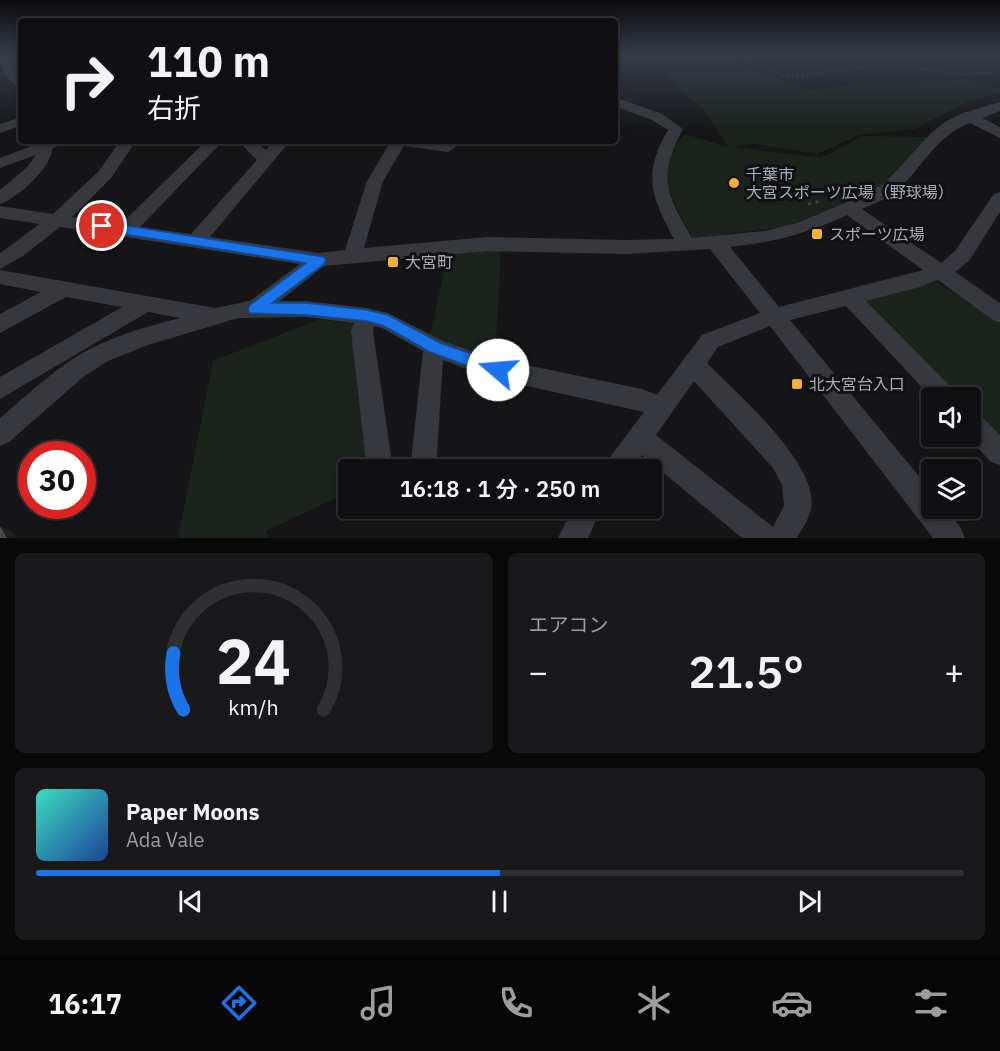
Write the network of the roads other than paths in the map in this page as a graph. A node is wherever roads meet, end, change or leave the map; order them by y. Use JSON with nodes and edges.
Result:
{"nodes":[{"id":1,"x":618,"y":102,"type":"edge"},
{"id":2,"x":1000,"y":106,"type":"edge"},
{"id":3,"x":968,"y":116,"type":"junction"},
{"id":4,"x":18,"y":122,"type":"edge"},
{"id":5,"x":0,"y":129,"type":"edge"},
{"id":6,"x":1000,"y":133,"type":"edge"},
{"id":7,"x":51,"y":144,"type":"edge"},
{"id":8,"x":126,"y":144,"type":"edge"},
{"id":9,"x":212,"y":144,"type":"edge"},
{"id":10,"x":249,"y":144,"type":"edge"},
{"id":11,"x":280,"y":144,"type":"edge"},
{"id":12,"x":397,"y":144,"type":"edge"},
{"id":13,"x":424,"y":144,"type":"edge"},
{"id":14,"x":448,"y":147,"type":"dead end"},
{"id":15,"x":267,"y":160,"type":"junction"},
{"id":16,"x":0,"y":163,"type":"edge"},
{"id":17,"x":0,"y":198,"type":"edge"},
{"id":18,"x":1000,"y":198,"type":"edge"},
{"id":19,"x":850,"y":209,"type":"junction"},
{"id":20,"x":0,"y":212,"type":"edge"},
{"id":21,"x":56,"y":220,"type":"junction"},
{"id":22,"x":126,"y":230,"type":"junction"},
{"id":23,"x":196,"y":241,"type":"junction"},
{"id":24,"x":715,"y":242,"type":"junction"},
{"id":25,"x":687,"y":245,"type":"junction"},
{"id":26,"x":352,"y":258,"type":"junction"},
{"id":27,"x":319,"y":260,"type":"junction"},
{"id":28,"x":0,"y":262,"type":"edge"},
{"id":29,"x":939,"y":273,"type":"junction"},
{"id":30,"x":0,"y":277,"type":"edge"},
{"id":31,"x":65,"y":288,"type":"junction"},
{"id":32,"x":850,"y":297,"type":"junction"},
{"id":33,"x":146,"y":303,"type":"junction"},
{"id":34,"x":255,"y":309,"type":"junction"},
{"id":35,"x":1000,"y":314,"type":"edge"},
{"id":36,"x":216,"y":316,"type":"junction"},
{"id":37,"x":367,"y":316,"type":"junction"},
{"id":38,"x":775,"y":317,"type":"junction"},
{"id":39,"x":0,"y":324,"type":"edge"},
{"id":40,"x":435,"y":347,"type":"junction"},
{"id":41,"x":693,"y":364,"type":"junction"},
{"id":42,"x":936,"y":387,"type":"edge"},
{"id":43,"x":0,"y":389,"type":"edge"},
{"id":44,"x":660,"y":408,"type":"junction"},
{"id":45,"x":981,"y":433,"type":"edge"},
{"id":46,"x":0,"y":434,"type":"edge"},
{"id":47,"x":639,"y":437,"type":"junction"},
{"id":48,"x":1000,"y":453,"type":"edge"},
{"id":49,"x":379,"y":459,"type":"edge"},
{"id":50,"x":424,"y":459,"type":"edge"},
{"id":51,"x":624,"y":459,"type":"edge"},
{"id":52,"x":583,"y":519,"type":"edge"},
{"id":53,"x":572,"y":538,"type":"edge"},
{"id":54,"x":764,"y":538,"type":"edge"},
{"id":55,"x":782,"y":538,"type":"edge"},
{"id":56,"x":951,"y":538,"type":"edge"}],
"edges":[{"from":1,"to":25,"type":"street"},
{"from":2,"to":3,"type":"street"},
{"from":3,"to":6,"type":"street"},
{"from":3,"to":19,"type":"street"},
{"from":4,"to":5,"type":"street"},
{"from":7,"to":16,"type":"street"},
{"from":7,"to":17,"type":"street"},
{"from":8,"to":21,"type":"street"},
{"from":9,"to":22,"type":"street"},
{"from":10,"to":15,"type":"street"},
{"from":11,"to":15,"type":"street"},
{"from":12,"to":26,"type":"street"},
{"from":13,"to":14,"type":"street"},
{"from":15,"to":23,"type":"street"},
{"from":18,"to":29,"type":"street"},
{"from":19,"to":24,"type":"street"},
{"from":19,"to":29,"type":"street"},
{"from":20,"to":21,"type":"street"},
{"from":21,"to":22,"type":"street"},
{"from":21,"to":28,"type":"street"},
{"from":22,"to":23,"type":"street"},
{"from":23,"to":27,"type":"street"},
{"from":24,"to":25,"type":"street"},
{"from":24,"to":38,"type":"street"},
{"from":25,"to":26,"type":"street"},
{"from":26,"to":27,"type":"street"},
{"from":27,"to":34,"type":"street"},
{"from":29,"to":32,"type":"street"},
{"from":29,"to":35,"type":"street"},
{"from":30,"to":31,"type":"street"},
{"from":31,"to":33,"type":"street"},
{"from":31,"to":39,"type":"street"},
{"from":32,"to":38,"type":"street"},
{"from":32,"to":42,"type":"street"},
{"from":33,"to":36,"type":"street"},
{"from":33,"to":43,"type":"street"},
{"from":34,"to":36,"type":"street"},
{"from":34,"to":37,"type":"street"},
{"from":36,"to":46,"type":"street"},
{"from":37,"to":40,"type":"street"},
{"from":37,"to":49,"type":"street"},
{"from":38,"to":41,"type":"street"},
{"from":38,"to":56,"type":"street"},
{"from":40,"to":44,"type":"street"},
{"from":40,"to":50,"type":"street"},
{"from":41,"to":44,"type":"street"},
{"from":41,"to":55,"type":"street"},
{"from":44,"to":47,"type":"street"},
{"from":45,"to":48,"type":"street"},
{"from":47,"to":51,"type":"street"},
{"from":47,"to":54,"type":"street"},
{"from":52,"to":53,"type":"street"}]}
